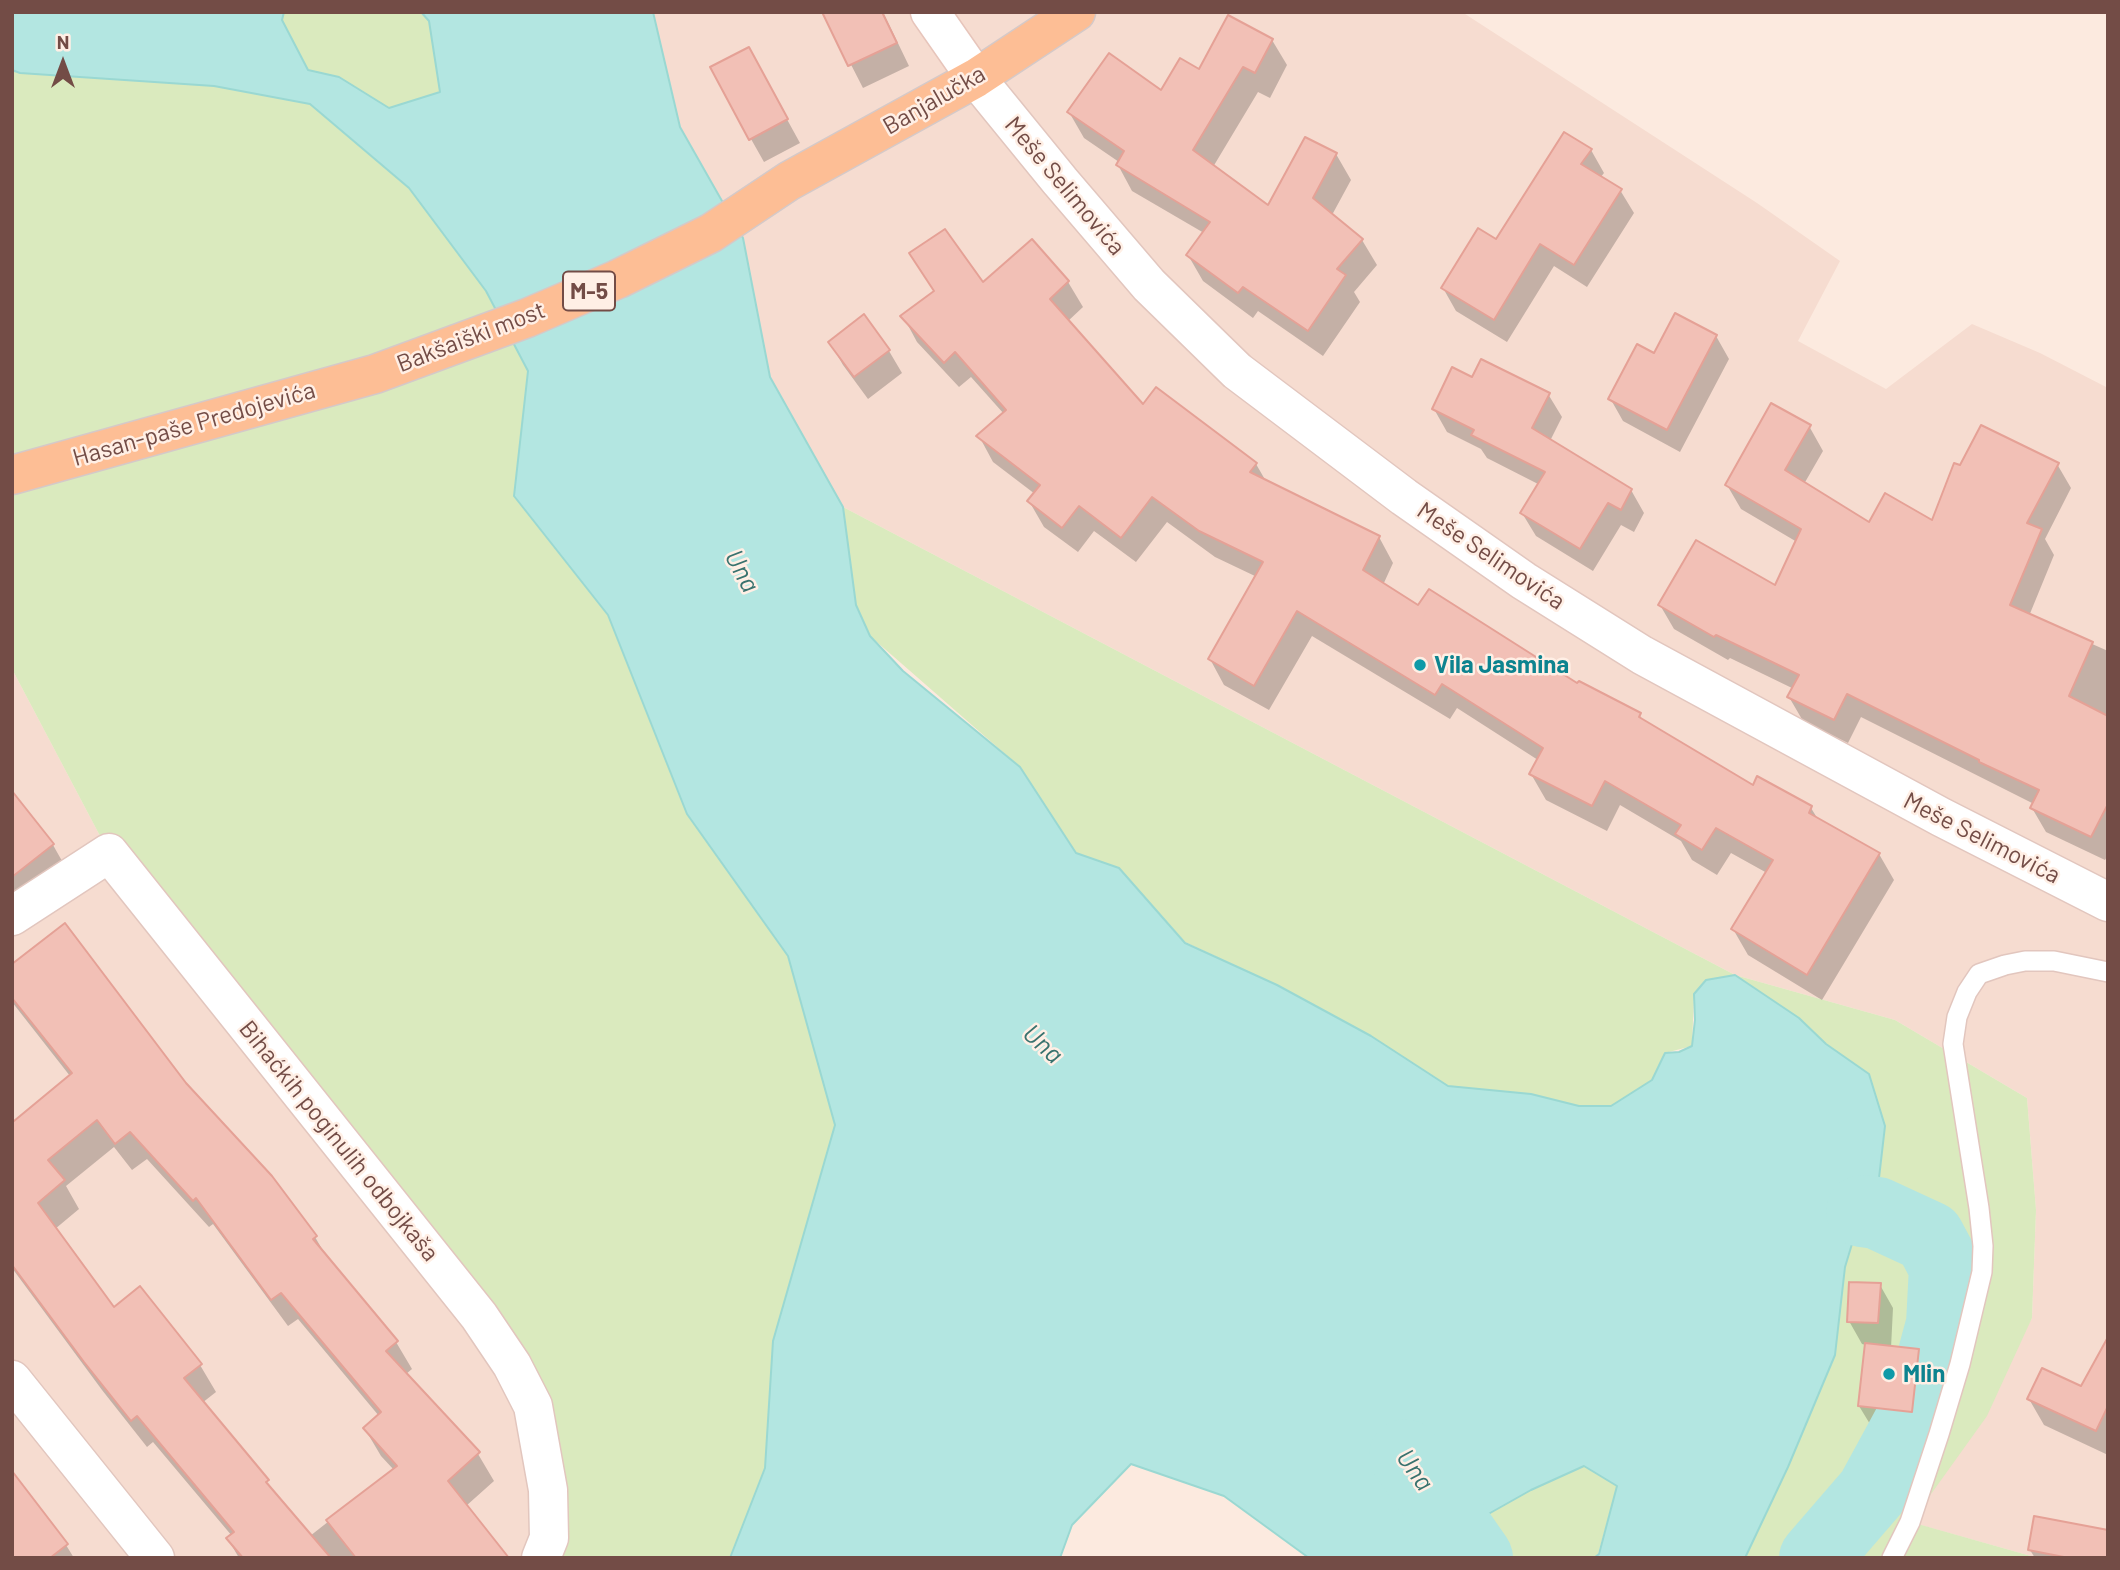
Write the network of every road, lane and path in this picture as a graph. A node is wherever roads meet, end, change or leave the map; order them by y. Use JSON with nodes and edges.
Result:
{"nodes":[{"id":1,"x":930,"y":12,"type":"edge"},
{"id":2,"x":1076,"y":12,"type":"edge"},
{"id":3,"x":975,"y":78,"type":"junction"},
{"id":4,"x":789,"y":181,"type":"joint"},
{"id":5,"x":375,"y":374,"type":"joint"},
{"id":6,"x":12,"y":475,"type":"edge"},
{"id":7,"x":2108,"y":902,"type":"edge"},
{"id":8,"x":12,"y":916,"type":"edge"},
{"id":9,"x":2108,"y":972,"type":"edge"},
{"id":10,"x":12,"y":1380,"type":"edge"},
{"id":11,"x":155,"y":1558,"type":"edge"},
{"id":12,"x":541,"y":1558,"type":"edge"},
{"id":13,"x":1892,"y":1558,"type":"edge"}],
"edges":[{"from":1,"to":3,"type":"street","name":"Meše Selimovića"},
{"from":2,"to":3,"type":"main road","name":"Banjalučka","number":"M-5"},
{"from":3,"to":4,"type":"main road","name":"Banjalučka","number":"M-5"},
{"from":3,"to":7,"type":"street","name":"Meše Selimovića"},
{"from":4,"to":5,"type":"main road","name":"Bakšaiški most","number":"M-5"},
{"from":5,"to":6,"type":"main road","name":"Hasan-paše Predojevića","number":"M-5"},
{"from":8,"to":12,"type":"street","name":"Bihaćkih poginulih odbojkaša"},
{"from":9,"to":13,"type":"lane"},
{"from":10,"to":11,"type":"street"}]}
